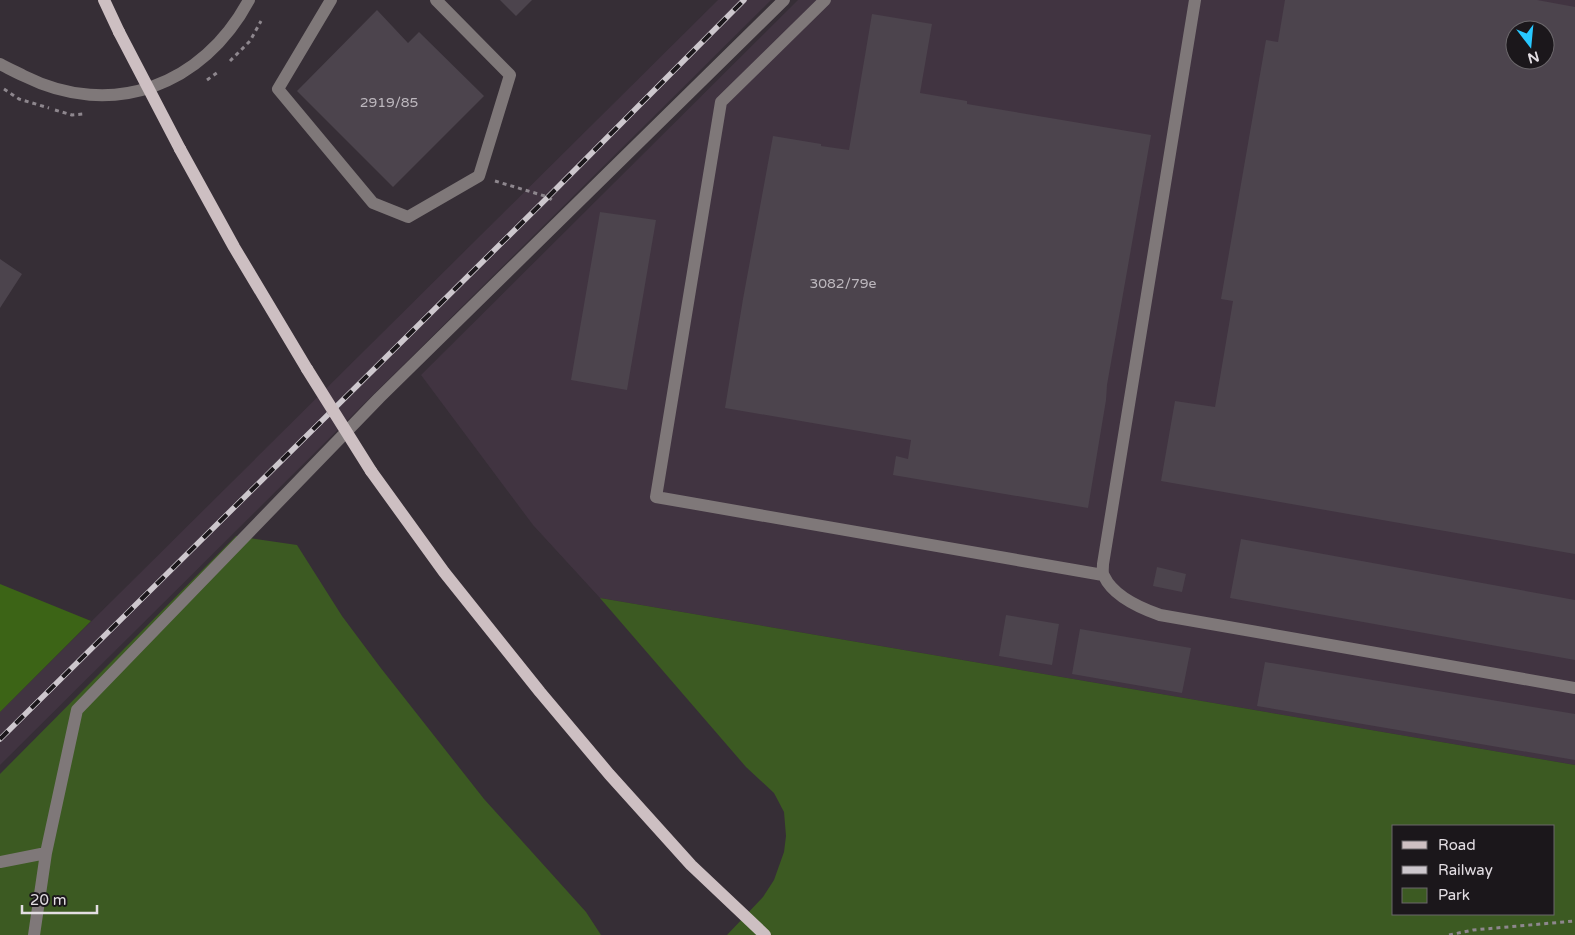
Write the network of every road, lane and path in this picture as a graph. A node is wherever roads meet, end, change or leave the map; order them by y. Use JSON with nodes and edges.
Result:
{"nodes":[{"id":1,"x":104,"y":0,"type":"edge"},
{"id":2,"x":249,"y":0,"type":"edge"},
{"id":3,"x":331,"y":0,"type":"edge"},
{"id":4,"x":436,"y":0,"type":"edge"},
{"id":5,"x":784,"y":0,"type":"edge"},
{"id":6,"x":825,"y":0,"type":"edge"},
{"id":7,"x":1195,"y":0,"type":"edge"},
{"id":8,"x":0,"y":64,"type":"edge"},
{"id":9,"x":479,"y":176,"type":"junction"},
{"id":10,"x":556,"y":202,"type":"dead end"},
{"id":11,"x":1103,"y":575,"type":"junction"},
{"id":12,"x":1575,"y":688,"type":"edge"},
{"id":13,"x":46,"y":853,"type":"junction"},
{"id":14,"x":0,"y":862,"type":"edge"},
{"id":15,"x":1575,"y":921,"type":"edge"},
{"id":16,"x":34,"y":935,"type":"edge"},
{"id":17,"x":765,"y":935,"type":"edge"},
{"id":18,"x":1449,"y":935,"type":"edge"}],
"edges":[{"from":1,"to":17,"type":"main road","bridge":true},
{"from":2,"to":8,"type":"street"},
{"from":3,"to":9,"type":"street"},
{"from":4,"to":9,"type":"street"},
{"from":5,"to":13,"type":"street"},
{"from":6,"to":11,"type":"street"},
{"from":7,"to":11,"type":"street"},
{"from":9,"to":10,"type":"path"},
{"from":11,"to":12,"type":"street"},
{"from":13,"to":14,"type":"street"},
{"from":13,"to":16,"type":"street"},
{"from":15,"to":18,"type":"path"}]}
